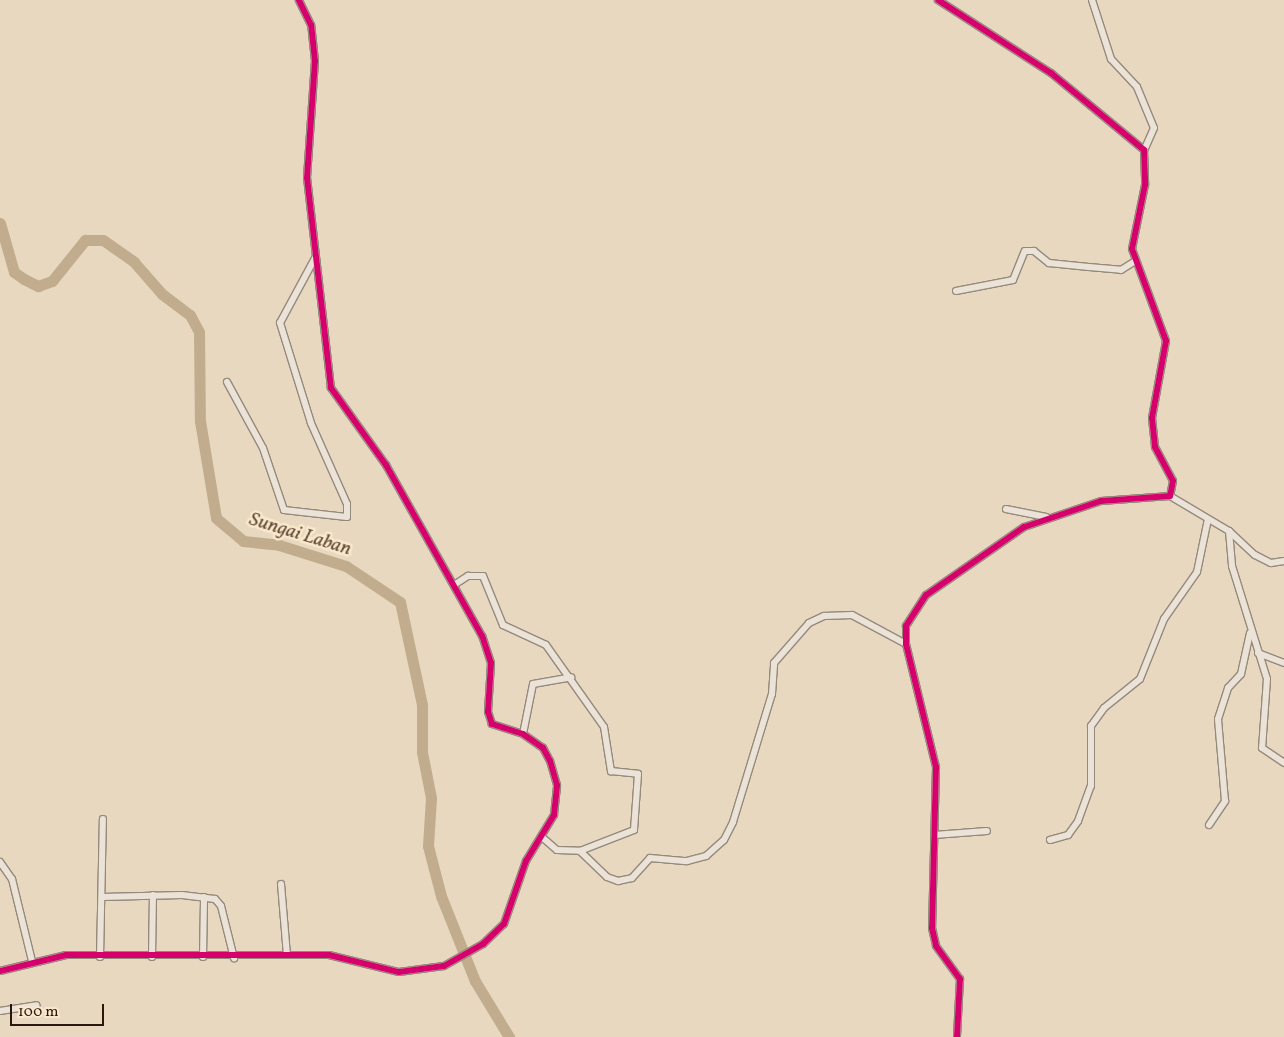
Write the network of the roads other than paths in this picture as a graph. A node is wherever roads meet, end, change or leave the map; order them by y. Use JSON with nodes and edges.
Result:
{"nodes":[{"id":1,"x":299,"y":0,"type":"edge"},
{"id":2,"x":938,"y":0,"type":"edge"},
{"id":3,"x":1092,"y":0,"type":"edge"},
{"id":4,"x":1144,"y":150,"type":"junction"},
{"id":5,"x":316,"y":257,"type":"junction"},
{"id":6,"x":1134,"y":262,"type":"junction"},
{"id":7,"x":956,"y":291,"type":"dead end"},
{"id":8,"x":227,"y":382,"type":"dead end"},
{"id":9,"x":1170,"y":496,"type":"junction"},
{"id":10,"x":1006,"y":509,"type":"dead end"},
{"id":11,"x":1046,"y":517,"type":"junction"},
{"id":12,"x":1208,"y":519,"type":"junction"},
{"id":13,"x":1229,"y":531,"type":"junction"},
{"id":14,"x":1284,"y":560,"type":"edge"},
{"id":15,"x":454,"y":585,"type":"junction"},
{"id":16,"x":1250,"y":632,"type":"junction"},
{"id":17,"x":906,"y":644,"type":"junction"},
{"id":18,"x":1258,"y":653,"type":"junction"},
{"id":19,"x":1284,"y":663,"type":"edge"},
{"id":20,"x":571,"y":677,"type":"junction"},
{"id":21,"x":523,"y":734,"type":"junction"},
{"id":22,"x":1284,"y":763,"type":"edge"},
{"id":23,"x":103,"y":819,"type":"dead end"},
{"id":24,"x":1209,"y":825,"type":"dead end"},
{"id":25,"x":987,"y":831,"type":"dead end"},
{"id":26,"x":934,"y":835,"type":"junction"},
{"id":27,"x":543,"y":838,"type":"junction"},
{"id":28,"x":1050,"y":840,"type":"dead end"},
{"id":29,"x":580,"y":851,"type":"junction"},
{"id":30,"x":0,"y":862,"type":"edge"},
{"id":31,"x":281,"y":884,"type":"dead end"},
{"id":32,"x":153,"y":895,"type":"junction"},
{"id":33,"x":102,"y":897,"type":"junction"},
{"id":34,"x":204,"y":897,"type":"junction"},
{"id":35,"x":287,"y":954,"type":"junction"},
{"id":36,"x":100,"y":957,"type":"junction"},
{"id":37,"x":152,"y":957,"type":"junction"},
{"id":38,"x":203,"y":958,"type":"junction"},
{"id":39,"x":234,"y":958,"type":"junction"},
{"id":40,"x":32,"y":961,"type":"junction"},
{"id":41,"x":0,"y":972,"type":"edge"},
{"id":42,"x":37,"y":1005,"type":"dead end"},
{"id":43,"x":0,"y":1011,"type":"edge"},
{"id":44,"x":956,"y":1037,"type":"edge"}],
"edges":[{"from":1,"to":5,"type":"street"},
{"from":2,"to":4,"type":"street"},
{"from":3,"to":4,"type":"street"},
{"from":4,"to":6,"type":"street"},
{"from":5,"to":8,"type":"street"},
{"from":5,"to":15,"type":"street"},
{"from":6,"to":7,"type":"street"},
{"from":6,"to":9,"type":"street"},
{"from":9,"to":11,"type":"street"},
{"from":9,"to":12,"type":"street"},
{"from":10,"to":11,"type":"street"},
{"from":11,"to":17,"type":"street"},
{"from":12,"to":13,"type":"street"},
{"from":12,"to":28,"type":"street"},
{"from":13,"to":14,"type":"street"},
{"from":13,"to":16,"type":"street"},
{"from":15,"to":20,"type":"street"},
{"from":15,"to":21,"type":"street"},
{"from":16,"to":18,"type":"street"},
{"from":16,"to":24,"type":"street"},
{"from":17,"to":26,"type":"street"},
{"from":17,"to":29,"type":"street"},
{"from":18,"to":19,"type":"street"},
{"from":18,"to":22,"type":"street"},
{"from":20,"to":21,"type":"street"},
{"from":20,"to":29,"type":"street"},
{"from":21,"to":27,"type":"street"},
{"from":23,"to":33,"type":"street"},
{"from":25,"to":26,"type":"street"},
{"from":26,"to":44,"type":"street"},
{"from":27,"to":29,"type":"street"},
{"from":27,"to":35,"type":"street"},
{"from":30,"to":40,"type":"street"},
{"from":31,"to":35,"type":"street"},
{"from":32,"to":33,"type":"street"},
{"from":32,"to":34,"type":"street"},
{"from":32,"to":37,"type":"street"},
{"from":33,"to":36,"type":"street"},
{"from":34,"to":38,"type":"street"},
{"from":34,"to":39,"type":"street"},
{"from":35,"to":39,"type":"street"},
{"from":36,"to":37,"type":"street"},
{"from":36,"to":40,"type":"street"},
{"from":37,"to":38,"type":"street"},
{"from":38,"to":39,"type":"street"},
{"from":40,"to":41,"type":"street"},
{"from":42,"to":43,"type":"street"}]}
